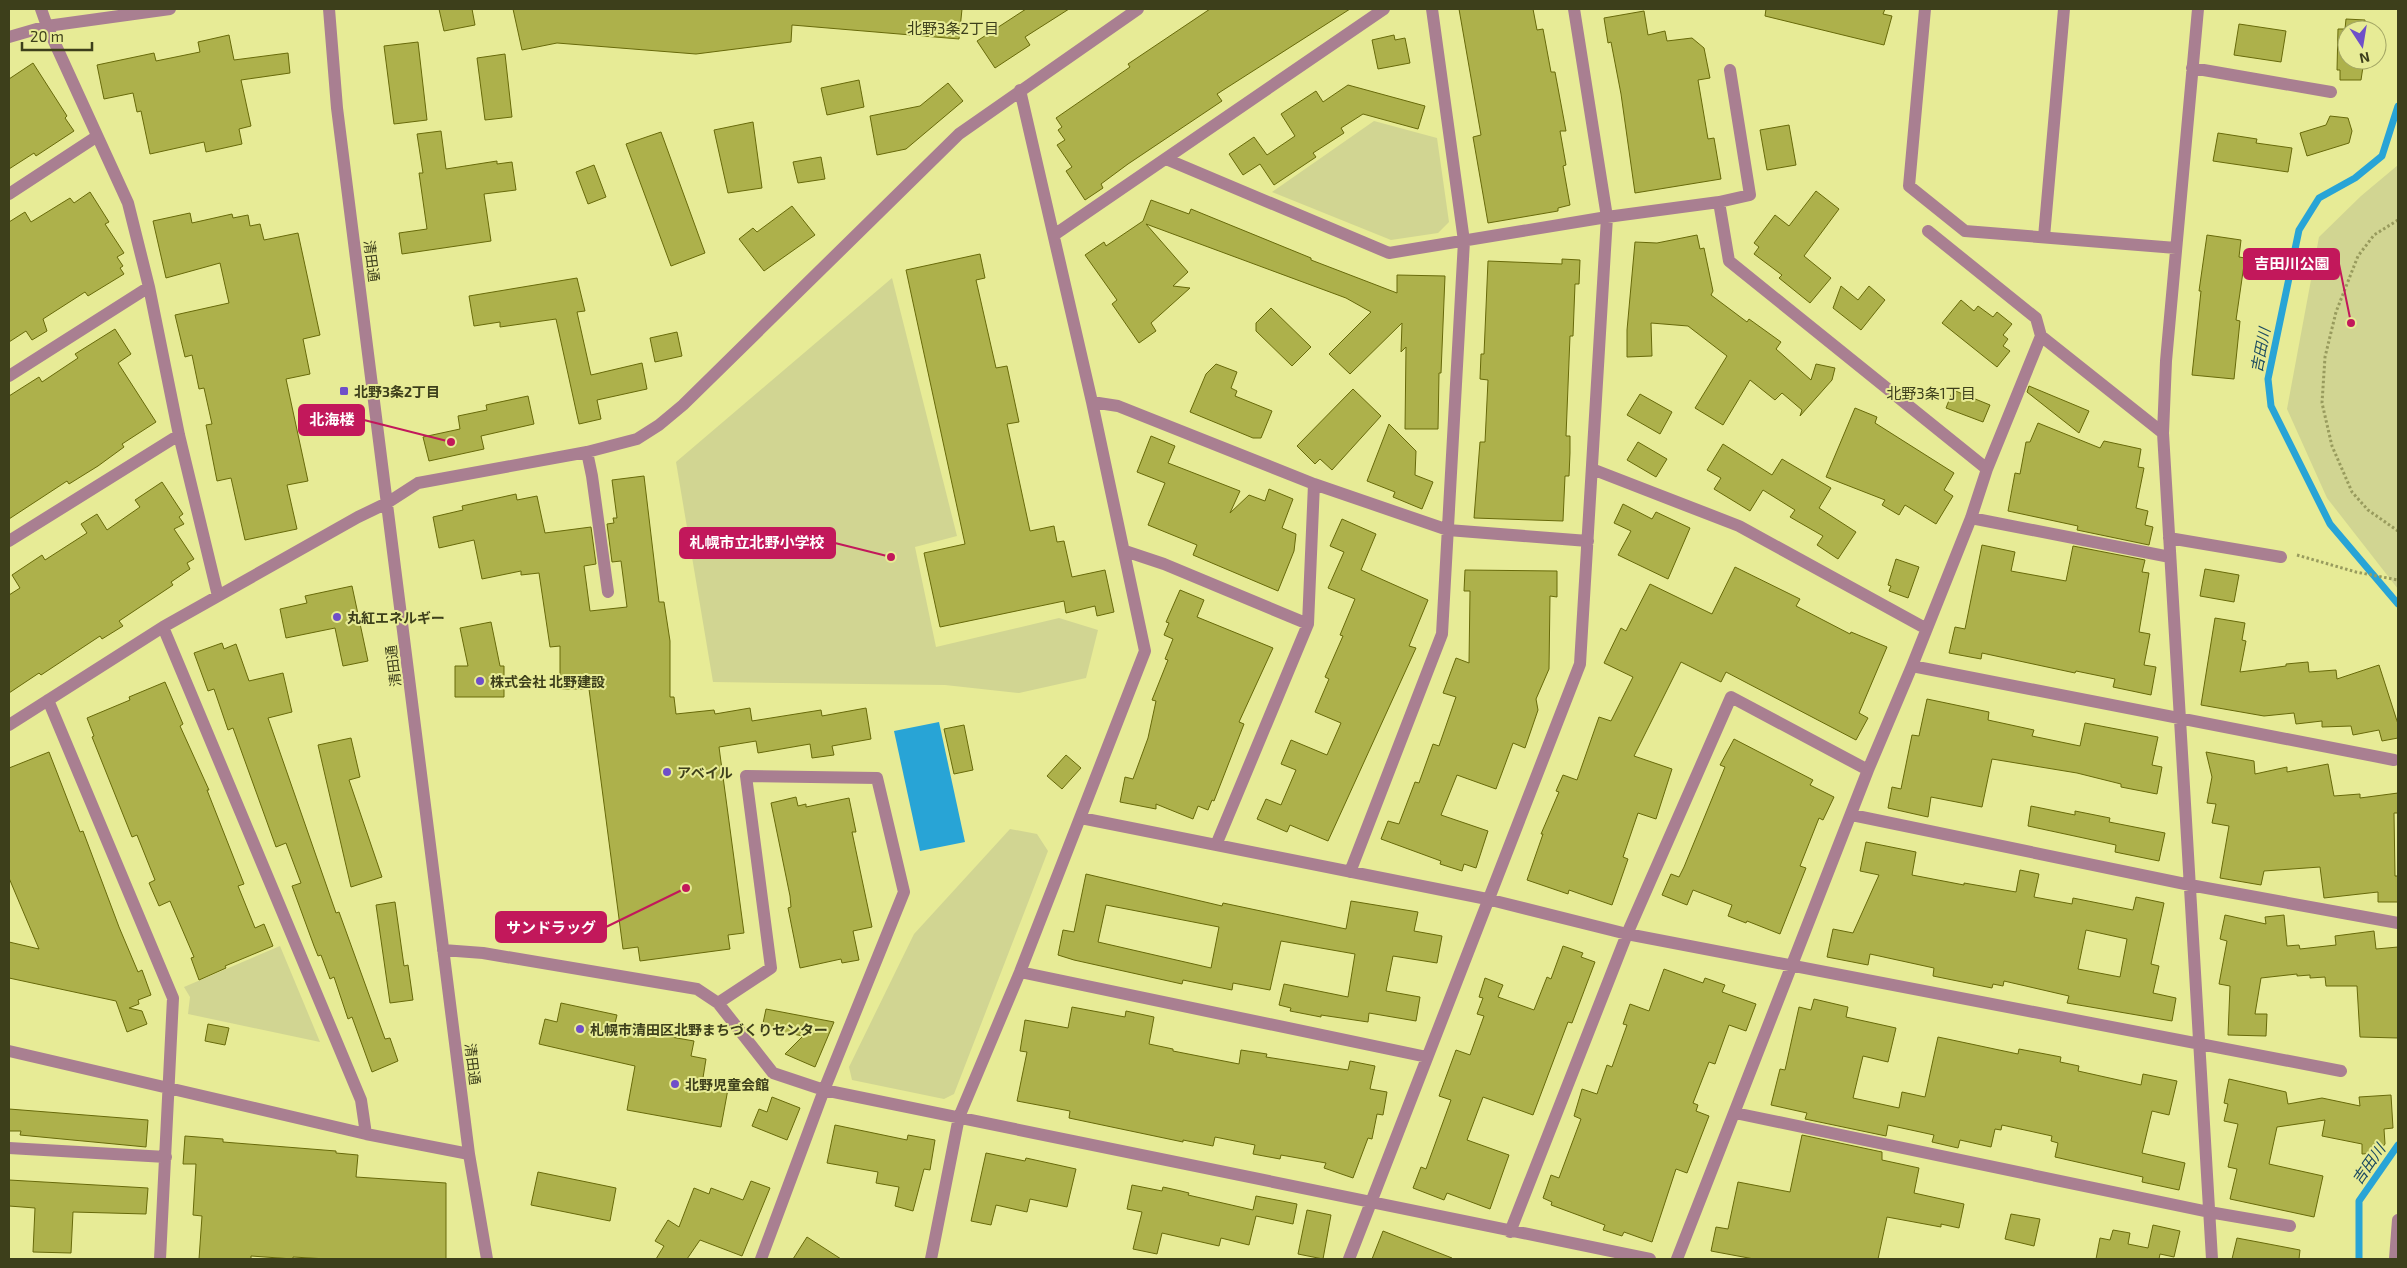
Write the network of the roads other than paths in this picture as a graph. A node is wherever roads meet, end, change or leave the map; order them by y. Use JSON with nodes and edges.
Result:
{"nodes":[{"id":1,"x":42,"y":9,"type":"edge"},
{"id":2,"x":170,"y":9,"type":"edge"},
{"id":3,"x":329,"y":9,"type":"edge"},
{"id":4,"x":1138,"y":9,"type":"edge"},
{"id":5,"x":1384,"y":9,"type":"edge"},
{"id":6,"x":1432,"y":9,"type":"edge"},
{"id":7,"x":1574,"y":9,"type":"edge"},
{"id":8,"x":1925,"y":9,"type":"edge"},
{"id":9,"x":2064,"y":9,"type":"edge"},
{"id":10,"x":2198,"y":9,"type":"edge"},
{"id":11,"x":47,"y":26,"type":"junction"},
{"id":12,"x":9,"y":37,"type":"edge"},
{"id":13,"x":2192,"y":68,"type":"junction"},
{"id":14,"x":1730,"y":70,"type":"dead end"},
{"id":15,"x":1020,"y":90,"type":"junction"},
{"id":16,"x":2331,"y":92,"type":"dead end"},
{"id":17,"x":96,"y":137,"type":"junction"},
{"id":18,"x":1166,"y":160,"type":"junction"},
{"id":19,"x":9,"y":194,"type":"edge"},
{"id":20,"x":1719,"y":202,"type":"junction"},
{"id":21,"x":1607,"y":217,"type":"junction"},
{"id":22,"x":1928,"y":232,"type":"dead end"},
{"id":23,"x":1054,"y":235,"type":"junction"},
{"id":24,"x":2044,"y":238,"type":"junction"},
{"id":25,"x":1464,"y":241,"type":"junction"},
{"id":26,"x":2176,"y":248,"type":"junction"},
{"id":27,"x":149,"y":287,"type":"junction"},
{"id":28,"x":2041,"y":336,"type":"junction"},
{"id":29,"x":9,"y":376,"type":"edge"},
{"id":30,"x":1092,"y":402,"type":"junction"},
{"id":31,"x":2163,"y":433,"type":"junction"},
{"id":32,"x":179,"y":434,"type":"junction"},
{"id":33,"x":587,"y":452,"type":"junction"},
{"id":34,"x":1592,"y":469,"type":"junction"},
{"id":35,"x":1987,"y":469,"type":"junction"},
{"id":36,"x":1314,"y":484,"type":"junction"},
{"id":37,"x":387,"y":503,"type":"junction"},
{"id":38,"x":1971,"y":518,"type":"junction"},
{"id":39,"x":1448,"y":530,"type":"junction"},
{"id":40,"x":2169,"y":538,"type":"junction"},
{"id":41,"x":9,"y":541,"type":"edge"},
{"id":42,"x":1588,"y":541,"type":"junction"},
{"id":43,"x":1125,"y":551,"type":"junction"},
{"id":44,"x":2170,"y":557,"type":"junction"},
{"id":45,"x":2280,"y":557,"type":"road end"},
{"id":46,"x":608,"y":592,"type":"dead end"},
{"id":47,"x":218,"y":596,"type":"junction"},
{"id":48,"x":1308,"y":624,"type":"junction"},
{"id":49,"x":163,"y":627,"type":"junction"},
{"id":50,"x":1925,"y":628,"type":"junction"},
{"id":51,"x":1912,"y":666,"type":"junction"},
{"id":52,"x":48,"y":700,"type":"junction"},
{"id":53,"x":2178,"y":720,"type":"junction"},
{"id":54,"x":9,"y":726,"type":"edge"},
{"id":55,"x":2394,"y":760,"type":"dead end"},
{"id":56,"x":1868,"y":770,"type":"junction"},
{"id":57,"x":1852,"y":815,"type":"junction"},
{"id":58,"x":1081,"y":818,"type":"junction"},
{"id":59,"x":1216,"y":845,"type":"junction"},
{"id":60,"x":1350,"y":872,"type":"junction"},
{"id":61,"x":2190,"y":885,"type":"junction"},
{"id":62,"x":1487,"y":900,"type":"junction"},
{"id":63,"x":2398,"y":923,"type":"edge"},
{"id":64,"x":1627,"y":934,"type":"junction"},
{"id":65,"x":443,"y":950,"type":"junction"},
{"id":66,"x":1793,"y":967,"type":"junction"},
{"id":67,"x":1020,"y":972,"type":"junction"},
{"id":68,"x":718,"y":1003,"type":"junction"},
{"id":69,"x":2198,"y":1046,"type":"junction"},
{"id":70,"x":9,"y":1051,"type":"edge"},
{"id":71,"x":1428,"y":1057,"type":"junction"},
{"id":72,"x":2340,"y":1072,"type":"dead end"},
{"id":73,"x":169,"y":1088,"type":"junction"},
{"id":74,"x":824,"y":1090,"type":"junction"},
{"id":75,"x":1735,"y":1113,"type":"junction"},
{"id":76,"x":960,"y":1118,"type":"junction"},
{"id":77,"x":366,"y":1134,"type":"junction"},
{"id":78,"x":9,"y":1148,"type":"edge"},
{"id":79,"x":469,"y":1154,"type":"junction"},
{"id":80,"x":166,"y":1157,"type":"junction"},
{"id":81,"x":1371,"y":1204,"type":"junction"},
{"id":82,"x":2209,"y":1212,"type":"junction"},
{"id":83,"x":2398,"y":1220,"type":"edge"},
{"id":84,"x":2290,"y":1226,"type":"dead end"},
{"id":85,"x":1510,"y":1232,"type":"junction"},
{"id":86,"x":160,"y":1259,"type":"edge"},
{"id":87,"x":487,"y":1259,"type":"edge"},
{"id":88,"x":761,"y":1259,"type":"edge"},
{"id":89,"x":931,"y":1259,"type":"edge"},
{"id":90,"x":1349,"y":1259,"type":"edge"},
{"id":91,"x":1650,"y":1259,"type":"edge"},
{"id":92,"x":1677,"y":1259,"type":"edge"},
{"id":93,"x":2212,"y":1259,"type":"edge"},
{"id":94,"x":2395,"y":1259,"type":"edge"}],
"edges":[{"from":1,"to":11,"type":"street"},
{"from":2,"to":11,"type":"street"},
{"from":3,"to":37,"type":"street","name":"清田通"},
{"from":4,"to":15,"type":"street"},
{"from":5,"to":18,"type":"street"},
{"from":6,"to":25,"type":"street"},
{"from":7,"to":21,"type":"street"},
{"from":8,"to":24,"type":"street"},
{"from":9,"to":24,"type":"street"},
{"from":10,"to":13,"type":"street"},
{"from":11,"to":12,"type":"street"},
{"from":11,"to":17,"type":"street"},
{"from":13,"to":16,"type":"street"},
{"from":13,"to":26,"type":"street"},
{"from":14,"to":20,"type":"street"},
{"from":15,"to":23,"type":"street"},
{"from":15,"to":33,"type":"street"},
{"from":17,"to":19,"type":"street"},
{"from":17,"to":27,"type":"street"},
{"from":18,"to":23,"type":"street"},
{"from":18,"to":25,"type":"street"},
{"from":20,"to":21,"type":"street"},
{"from":20,"to":35,"type":"street"},
{"from":21,"to":25,"type":"street"},
{"from":21,"to":34,"type":"street"},
{"from":22,"to":28,"type":"street"},
{"from":23,"to":30,"type":"street"},
{"from":24,"to":26,"type":"street"},
{"from":25,"to":39,"type":"street"},
{"from":26,"to":31,"type":"street"},
{"from":27,"to":29,"type":"street"},
{"from":27,"to":32,"type":"street"},
{"from":28,"to":31,"type":"street"},
{"from":28,"to":35,"type":"street"},
{"from":30,"to":36,"type":"street"},
{"from":30,"to":43,"type":"street"},
{"from":31,"to":40,"type":"street"},
{"from":32,"to":41,"type":"street"},
{"from":32,"to":47,"type":"street"},
{"from":33,"to":37,"type":"street"},
{"from":33,"to":46,"type":"street"},
{"from":34,"to":42,"type":"street"},
{"from":34,"to":50,"type":"street"},
{"from":35,"to":38,"type":"street"},
{"from":36,"to":39,"type":"street"},
{"from":36,"to":48,"type":"street"},
{"from":37,"to":47,"type":"street"},
{"from":37,"to":65,"type":"street","name":"清田通"},
{"from":38,"to":44,"type":"street"},
{"from":38,"to":50,"type":"street"},
{"from":39,"to":42,"type":"street"},
{"from":39,"to":60,"type":"street"},
{"from":40,"to":44,"type":"street"},
{"from":40,"to":45,"type":"street"},
{"from":42,"to":62,"type":"street"},
{"from":43,"to":48,"type":"street"},
{"from":43,"to":58,"type":"street"},
{"from":44,"to":53,"type":"street"},
{"from":47,"to":49,"type":"street"},
{"from":48,"to":59,"type":"street"},
{"from":49,"to":52,"type":"street"},
{"from":49,"to":77,"type":"street"},
{"from":50,"to":51,"type":"street"},
{"from":51,"to":53,"type":"street"},
{"from":51,"to":56,"type":"street"},
{"from":52,"to":54,"type":"street"},
{"from":52,"to":73,"type":"street"},
{"from":53,"to":55,"type":"street"},
{"from":53,"to":61,"type":"street"},
{"from":56,"to":57,"type":"street"},
{"from":56,"to":64,"type":"street"},
{"from":57,"to":61,"type":"street"},
{"from":57,"to":66,"type":"street"},
{"from":58,"to":59,"type":"street"},
{"from":58,"to":67,"type":"street"},
{"from":59,"to":60,"type":"street"},
{"from":60,"to":62,"type":"street"},
{"from":61,"to":63,"type":"street"},
{"from":61,"to":69,"type":"street"},
{"from":62,"to":64,"type":"street"},
{"from":62,"to":71,"type":"street"},
{"from":64,"to":66,"type":"street"},
{"from":64,"to":85,"type":"street"},
{"from":65,"to":68,"type":"street"},
{"from":65,"to":79,"type":"street","name":"清田通"},
{"from":66,"to":69,"type":"street"},
{"from":66,"to":75,"type":"street"},
{"from":67,"to":71,"type":"street"},
{"from":67,"to":76,"type":"street"},
{"from":68,"to":74,"type":"street"},
{"from":68,"to":74,"type":"street"},
{"from":69,"to":72,"type":"street"},
{"from":69,"to":82,"type":"street"},
{"from":70,"to":73,"type":"street"},
{"from":71,"to":81,"type":"street"},
{"from":73,"to":77,"type":"street"},
{"from":73,"to":80,"type":"street"},
{"from":74,"to":76,"type":"street"},
{"from":74,"to":88,"type":"street"},
{"from":75,"to":82,"type":"street"},
{"from":75,"to":92,"type":"street"},
{"from":76,"to":81,"type":"street"},
{"from":76,"to":89,"type":"street"},
{"from":77,"to":79,"type":"street"},
{"from":78,"to":80,"type":"street"},
{"from":79,"to":87,"type":"street","name":"清田通"},
{"from":80,"to":86,"type":"street"},
{"from":81,"to":85,"type":"street"},
{"from":81,"to":90,"type":"street"},
{"from":82,"to":84,"type":"street"},
{"from":82,"to":93,"type":"street"},
{"from":83,"to":94,"type":"street"},
{"from":85,"to":91,"type":"street"}]}
